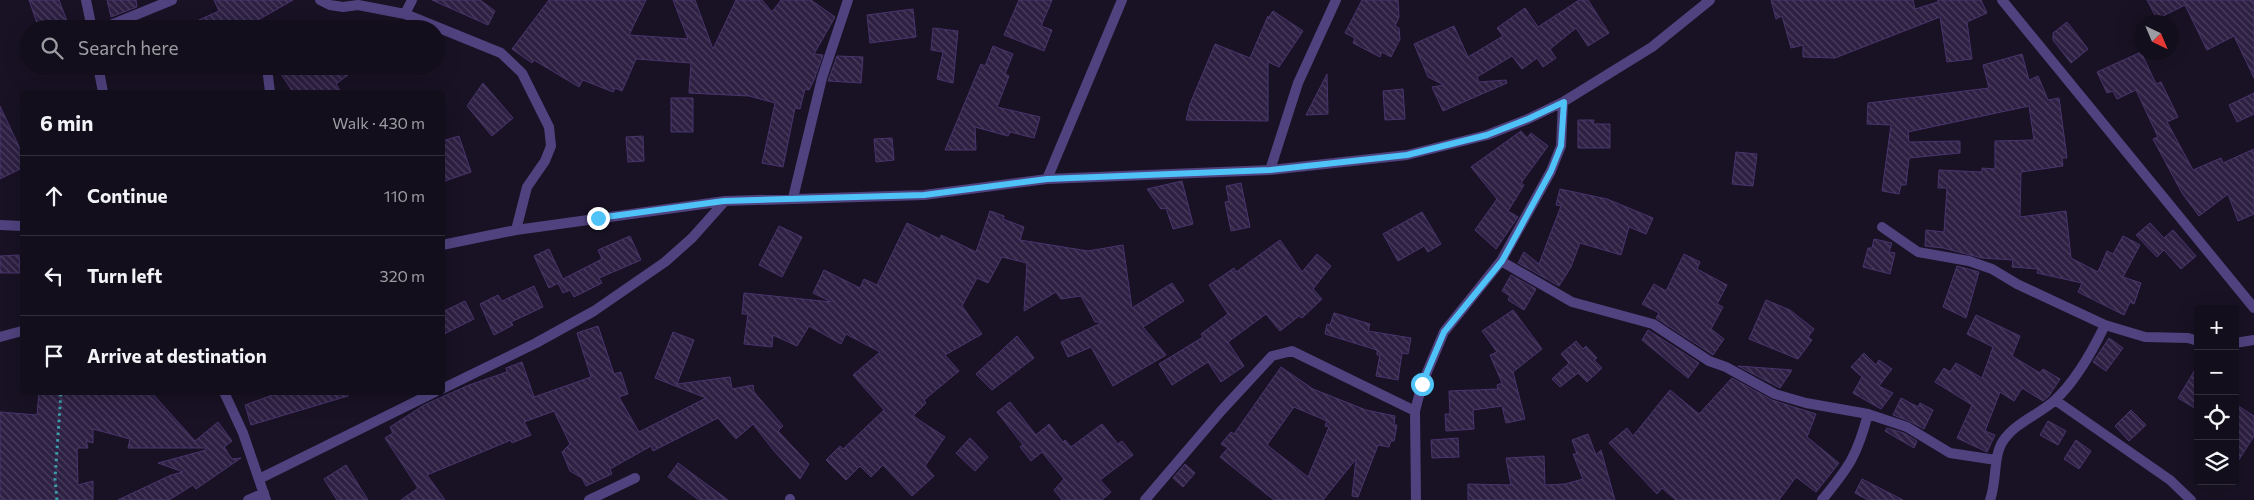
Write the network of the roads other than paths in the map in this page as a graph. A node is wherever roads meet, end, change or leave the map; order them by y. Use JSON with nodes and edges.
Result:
{"nodes":[{"id":1,"x":86,"y":0,"type":"edge"},
{"id":2,"x":172,"y":0,"type":"edge"},
{"id":3,"x":320,"y":0,"type":"edge"},
{"id":4,"x":412,"y":0,"type":"edge"},
{"id":5,"x":848,"y":0,"type":"edge"},
{"id":6,"x":1122,"y":0,"type":"edge"},
{"id":7,"x":1336,"y":0,"type":"edge"},
{"id":8,"x":1710,"y":0,"type":"edge"},
{"id":9,"x":2002,"y":0,"type":"edge"},
{"id":10,"x":405,"y":14,"type":"junction"},
{"id":11,"x":90,"y":20,"type":"edge"},
{"id":12,"x":123,"y":20,"type":"edge"},
{"id":13,"x":420,"y":20,"type":"edge"},
{"id":14,"x":445,"y":30,"type":"edge"},
{"id":15,"x":100,"y":75,"type":"edge"},
{"id":16,"x":268,"y":75,"type":"edge"},
{"id":17,"x":103,"y":90,"type":"edge"},
{"id":18,"x":270,"y":90,"type":"edge"},
{"id":19,"x":1564,"y":102,"type":"junction"},
{"id":20,"x":1270,"y":170,"type":"junction"},
{"id":21,"x":1047,"y":179,"type":"junction"},
{"id":22,"x":792,"y":198,"type":"junction"},
{"id":23,"x":724,"y":201,"type":"junction"},
{"id":24,"x":0,"y":225,"type":"edge"},
{"id":25,"x":20,"y":226,"type":"edge"},
{"id":26,"x":1882,"y":227,"type":"dead end"},
{"id":27,"x":516,"y":230,"type":"junction"},
{"id":28,"x":445,"y":245,"type":"edge"},
{"id":29,"x":1502,"y":261,"type":"junction"},
{"id":30,"x":2254,"y":308,"type":"edge"},
{"id":31,"x":2105,"y":326,"type":"junction"},
{"id":32,"x":20,"y":332,"type":"edge"},
{"id":33,"x":0,"y":337,"type":"edge"},
{"id":34,"x":2194,"y":340,"type":"edge"},
{"id":35,"x":2254,"y":340,"type":"edge"},
{"id":36,"x":2239,"y":342,"type":"edge"},
{"id":37,"x":445,"y":388,"type":"edge"},
{"id":38,"x":225,"y":395,"type":"edge"},
{"id":39,"x":429,"y":395,"type":"edge"},
{"id":40,"x":2055,"y":400,"type":"junction"},
{"id":41,"x":1415,"y":411,"type":"junction"},
{"id":42,"x":1868,"y":414,"type":"junction"},
{"id":43,"x":1996,"y":460,"type":"junction"},
{"id":44,"x":635,"y":478,"type":"dead end"},
{"id":45,"x":259,"y":479,"type":"junction"},
{"id":46,"x":265,"y":496,"type":"edge"},
{"id":47,"x":248,"y":500,"type":"edge"},
{"id":48,"x":590,"y":500,"type":"edge"},
{"id":49,"x":1145,"y":500,"type":"edge"},
{"id":50,"x":1416,"y":500,"type":"edge"},
{"id":51,"x":1822,"y":500,"type":"edge"},
{"id":52,"x":1990,"y":500,"type":"edge"},
{"id":53,"x":2191,"y":500,"type":"edge"}],
"edges":[{"from":1,"to":11,"type":"street"},
{"from":2,"to":12,"type":"street"},
{"from":3,"to":10,"type":"street"},
{"from":4,"to":10,"type":"street"},
{"from":5,"to":22,"type":"street"},
{"from":6,"to":21,"type":"street"},
{"from":7,"to":20,"type":"street"},
{"from":8,"to":19,"type":"street"},
{"from":9,"to":30,"type":"street"},
{"from":10,"to":13,"type":"street"},
{"from":14,"to":27,"type":"street"},
{"from":15,"to":17,"type":"street"},
{"from":16,"to":18,"type":"street"},
{"from":19,"to":20,"type":"street"},
{"from":19,"to":29,"type":"street"},
{"from":20,"to":21,"type":"street"},
{"from":21,"to":22,"type":"street"},
{"from":22,"to":23,"type":"street"},
{"from":23,"to":27,"type":"street"},
{"from":23,"to":37,"type":"street"},
{"from":24,"to":25,"type":"street"},
{"from":26,"to":31,"type":"street"},
{"from":27,"to":28,"type":"street"},
{"from":29,"to":41,"type":"street"},
{"from":29,"to":42,"type":"street"},
{"from":31,"to":34,"type":"street"},
{"from":31,"to":40,"type":"street"},
{"from":32,"to":33,"type":"street"},
{"from":35,"to":36,"type":"street"},
{"from":38,"to":45,"type":"street"},
{"from":39,"to":45,"type":"street"},
{"from":40,"to":43,"type":"street"},
{"from":40,"to":53,"type":"street"},
{"from":41,"to":49,"type":"street"},
{"from":41,"to":50,"type":"street"},
{"from":42,"to":43,"type":"street"},
{"from":42,"to":51,"type":"street"},
{"from":43,"to":52,"type":"street"},
{"from":44,"to":48,"type":"street"},
{"from":45,"to":46,"type":"street"},
{"from":46,"to":47,"type":"street"}]}
